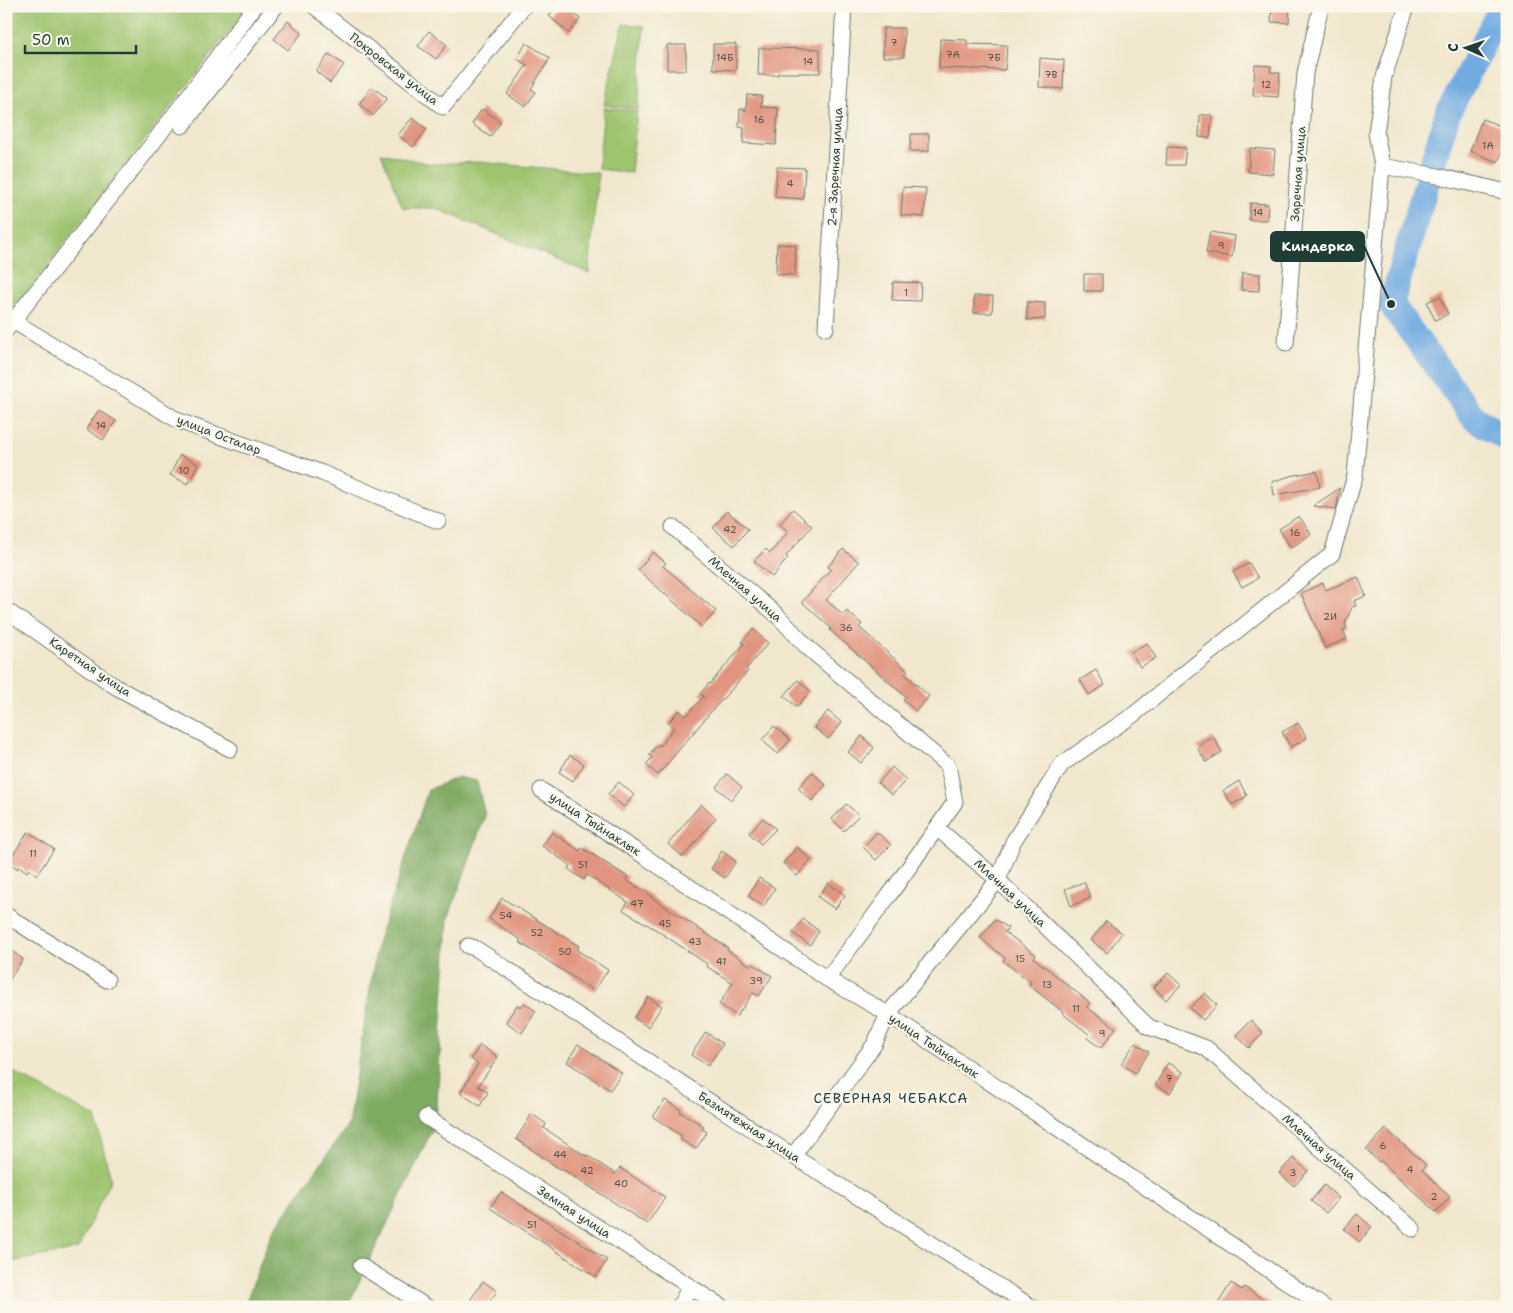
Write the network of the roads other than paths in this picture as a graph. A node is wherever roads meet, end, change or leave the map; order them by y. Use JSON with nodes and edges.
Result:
{"nodes":[{"id":1,"x":255,"y":6,"type":"edge"},
{"id":2,"x":276,"y":6,"type":"edge"},
{"id":3,"x":314,"y":6,"type":"edge"},
{"id":4,"x":524,"y":6,"type":"edge"},
{"id":5,"x":844,"y":6,"type":"edge"},
{"id":6,"x":1321,"y":6,"type":"edge"},
{"id":7,"x":1407,"y":6,"type":"edge"},
{"id":8,"x":182,"y":126,"type":"dead end"},
{"id":9,"x":1382,"y":166,"type":"junction"},
{"id":10,"x":1507,"y":192,"type":"edge"},
{"id":11,"x":10,"y":326,"type":"edge"},
{"id":12,"x":826,"y":328,"type":"dead end"},
{"id":13,"x":1286,"y":343,"type":"dead end"},
{"id":14,"x":438,"y":521,"type":"dead end"},
{"id":15,"x":673,"y":527,"type":"dead end"},
{"id":16,"x":6,"y":610,"type":"edge"},
{"id":17,"x":230,"y":748,"type":"dead end"},
{"id":18,"x":541,"y":790,"type":"dead end"},
{"id":19,"x":938,"y":829,"type":"junction"},
{"id":20,"x":998,"y":880,"type":"junction"},
{"id":21,"x":6,"y":914,"type":"edge"},
{"id":22,"x":468,"y":946,"type":"dead end"},
{"id":23,"x":827,"y":979,"type":"junction"},
{"id":24,"x":107,"y":980,"type":"dead end"},
{"id":25,"x":888,"y":1014,"type":"junction"},
{"id":26,"x":426,"y":1117,"type":"dead end"},
{"id":27,"x":793,"y":1156,"type":"junction"},
{"id":28,"x":1414,"y":1229,"type":"dead end"},
{"id":29,"x":361,"y":1266,"type":"dead end"},
{"id":30,"x":690,"y":1286,"type":"junction"},
{"id":31,"x":427,"y":1307,"type":"edge"},
{"id":32,"x":679,"y":1307,"type":"edge"},
{"id":33,"x":722,"y":1307,"type":"edge"},
{"id":34,"x":1032,"y":1307,"type":"edge"},
{"id":35,"x":1324,"y":1307,"type":"edge"}],
"edges":[{"from":1,"to":11,"type":"street"},
{"from":2,"to":8,"type":"street"},
{"from":3,"to":4,"type":"street","name":"Покровская улица"},
{"from":5,"to":12,"type":"street","name":"2-я Заречная улица"},
{"from":6,"to":13,"type":"street","name":"Заречная улица"},
{"from":7,"to":9,"type":"street"},
{"from":9,"to":10,"type":"street"},
{"from":9,"to":20,"type":"street"},
{"from":11,"to":14,"type":"street","name":"улица Осталар"},
{"from":15,"to":19,"type":"street","name":"Млечная улица"},
{"from":16,"to":17,"type":"street","name":"Каретная улица"},
{"from":18,"to":23,"type":"street","name":"улица Тыйнаклык"},
{"from":19,"to":20,"type":"street","name":"Млечная улица"},
{"from":19,"to":23,"type":"street"},
{"from":20,"to":25,"type":"street"},
{"from":20,"to":28,"type":"street","name":"Млечная улица"},
{"from":21,"to":24,"type":"street"},
{"from":22,"to":27,"type":"street","name":"Безмятежная улица"},
{"from":23,"to":25,"type":"street","name":"улица Тыйнаклык"},
{"from":25,"to":27,"type":"street"},
{"from":25,"to":35,"type":"street","name":"улица Тыйнаклык"},
{"from":26,"to":30,"type":"street","name":"Земная улица"},
{"from":27,"to":34,"type":"street","name":"Безмятежная улица"},
{"from":29,"to":31,"type":"street"},
{"from":30,"to":32,"type":"street"},
{"from":30,"to":33,"type":"street","name":"Земная улица"}]}
